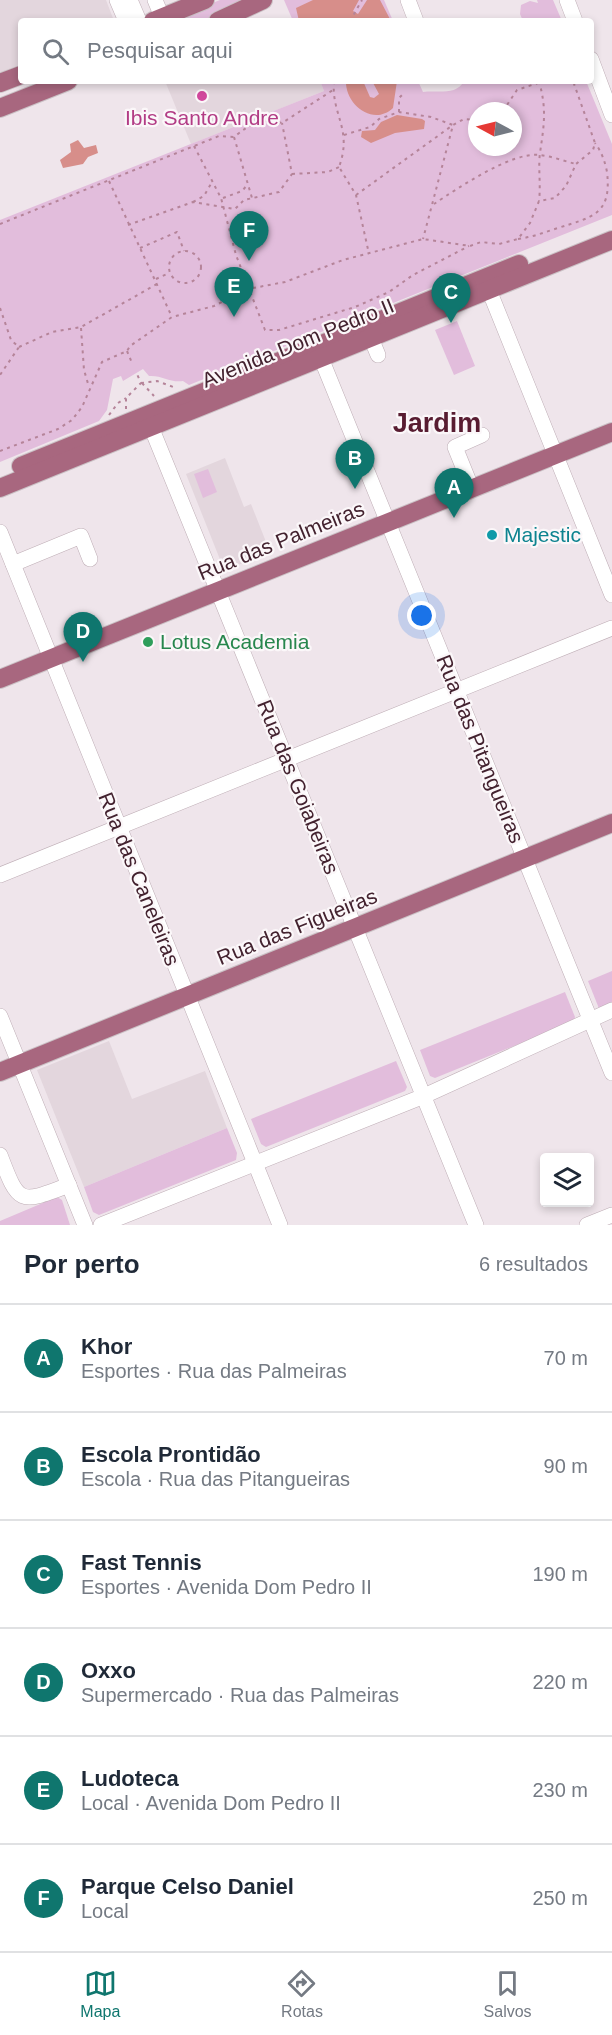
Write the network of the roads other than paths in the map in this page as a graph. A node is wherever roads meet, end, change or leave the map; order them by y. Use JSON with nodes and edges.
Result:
{"nodes":[{"id":1,"x":117,"y":0,"type":"edge"},
{"id":2,"x":130,"y":0,"type":"edge"},
{"id":3,"x":155,"y":0,"type":"edge"},
{"id":4,"x":205,"y":0,"type":"edge"},
{"id":5,"x":263,"y":0,"type":"edge"},
{"id":6,"x":408,"y":0,"type":"edge"},
{"id":7,"x":567,"y":0,"type":"edge"},
{"id":8,"x":125,"y":18,"type":"edge"},
{"id":9,"x":138,"y":18,"type":"edge"},
{"id":10,"x":158,"y":18,"type":"edge"},
{"id":11,"x":160,"y":18,"type":"edge"},
{"id":12,"x":224,"y":18,"type":"edge"},
{"id":13,"x":415,"y":18,"type":"edge"},
{"id":14,"x":574,"y":18,"type":"edge"},
{"id":15,"x":594,"y":66,"type":"edge"},
{"id":16,"x":18,"y":76,"type":"edge"},
{"id":17,"x":0,"y":83,"type":"edge"},
{"id":18,"x":60,"y":84,"type":"edge"},
{"id":19,"x":611,"y":107,"type":"edge"},
{"id":20,"x":0,"y":108,"type":"edge"},
{"id":21,"x":612,"y":226,"type":"edge"},
{"id":22,"x":612,"y":240,"type":"edge"},
{"id":23,"x":489,"y":290,"type":"junction"},
{"id":24,"x":321,"y":358,"type":"junction"},
{"id":25,"x":149,"y":421,"type":"junction"},
{"id":26,"x":612,"y":432,"type":"edge"},
{"id":27,"x":482,"y":435,"type":"dead end"},
{"id":28,"x":556,"y":455,"type":"junction"},
{"id":29,"x":0,"y":474,"type":"edge"},
{"id":30,"x":0,"y":488,"type":"edge"},
{"id":31,"x":472,"y":489,"type":"junction"},
{"id":32,"x":388,"y":522,"type":"junction"},
{"id":33,"x":0,"y":532,"type":"edge"},
{"id":34,"x":90,"y":559,"type":"dead end"},
{"id":35,"x":13,"y":564,"type":"junction"},
{"id":36,"x":218,"y":591,"type":"junction"},
{"id":37,"x":612,"y":595,"type":"edge"},
{"id":38,"x":612,"y":627,"type":"edge"},
{"id":39,"x":50,"y":658,"type":"junction"},
{"id":40,"x":0,"y":679,"type":"edge"},
{"id":41,"x":456,"y":690,"type":"junction"},
{"id":42,"x":286,"y":759,"type":"junction"},
{"id":43,"x":612,"y":823,"type":"edge"},
{"id":44,"x":118,"y":827,"type":"junction"},
{"id":45,"x":525,"y":859,"type":"junction"},
{"id":46,"x":0,"y":875,"type":"edge"},
{"id":47,"x":356,"y":927,"type":"junction"},
{"id":48,"x":187,"y":996,"type":"junction"},
{"id":49,"x":612,"y":1010,"type":"edge"},
{"id":50,"x":0,"y":1016,"type":"edge"},
{"id":51,"x":590,"y":1019,"type":"junction"},
{"id":52,"x":20,"y":1065,"type":"junction"},
{"id":53,"x":0,"y":1072,"type":"edge"},
{"id":54,"x":612,"y":1073,"type":"edge"},
{"id":55,"x":424,"y":1096,"type":"junction"},
{"id":56,"x":0,"y":1155,"type":"edge"},
{"id":57,"x":255,"y":1164,"type":"junction"},
{"id":58,"x":69,"y":1185,"type":"junction"},
{"id":59,"x":612,"y":1215,"type":"edge"},
{"id":60,"x":86,"y":1225,"type":"edge"},
{"id":61,"x":100,"y":1225,"type":"edge"},
{"id":62,"x":280,"y":1225,"type":"edge"},
{"id":63,"x":476,"y":1225,"type":"edge"},
{"id":64,"x":587,"y":1225,"type":"edge"}],
"edges":[{"from":1,"to":8,"type":"street"},
{"from":2,"to":9,"type":"street"},
{"from":3,"to":10,"type":"street"},
{"from":4,"to":11,"type":"main road"},
{"from":5,"to":12,"type":"main road"},
{"from":6,"to":13,"type":"street"},
{"from":7,"to":14,"type":"street"},
{"from":15,"to":19,"type":"street"},
{"from":16,"to":17,"type":"main road"},
{"from":18,"to":20,"type":"main road"},
{"from":21,"to":25,"type":"main road","name":"Avenida Dom Pedro II"},
{"from":22,"to":23,"type":"main road","name":"Avenida Dom Pedro II"},
{"from":23,"to":24,"type":"main road","name":"Avenida Dom Pedro II"},
{"from":23,"to":28,"type":"street"},
{"from":24,"to":25,"type":"main road","name":"Avenida Dom Pedro II"},
{"from":24,"to":32,"type":"street","name":"Rua das Pitangueiras"},
{"from":25,"to":29,"type":"main road","name":"Avenida Dom Pedro II"},
{"from":25,"to":30,"type":"main road","name":"Avenida Dom Pedro II"},
{"from":25,"to":36,"type":"street","name":"Rua das Goiabeiras"},
{"from":26,"to":28,"type":"main road","name":"Rua das Palmeiras"},
{"from":27,"to":31,"type":"street"},
{"from":28,"to":31,"type":"main road","name":"Rua das Palmeiras"},
{"from":28,"to":37,"type":"street"},
{"from":31,"to":32,"type":"main road","name":"Rua das Palmeiras"},
{"from":32,"to":36,"type":"main road","name":"Rua das Palmeiras"},
{"from":32,"to":41,"type":"street","name":"Rua das Pitangueiras"},
{"from":33,"to":35,"type":"street","name":"Rua das Caneleiras"},
{"from":34,"to":35,"type":"street"},
{"from":35,"to":39,"type":"street","name":"Rua das Caneleiras"},
{"from":36,"to":39,"type":"main road","name":"Rua das Palmeiras"},
{"from":36,"to":42,"type":"street","name":"Rua das Goiabeiras"},
{"from":38,"to":41,"type":"street"},
{"from":39,"to":40,"type":"main road","name":"Rua das Palmeiras"},
{"from":39,"to":44,"type":"street","name":"Rua das Caneleiras"},
{"from":41,"to":42,"type":"street"},
{"from":41,"to":45,"type":"street","name":"Rua das Pitangueiras"},
{"from":42,"to":44,"type":"street"},
{"from":42,"to":47,"type":"street","name":"Rua das Goiabeiras"},
{"from":43,"to":45,"type":"main road","name":"Rua das Figueiras"},
{"from":44,"to":46,"type":"street"},
{"from":44,"to":48,"type":"street","name":"Rua das Caneleiras"},
{"from":45,"to":47,"type":"main road","name":"Rua das Figueiras"},
{"from":45,"to":51,"type":"street","name":"Rua das Pitangueiras"},
{"from":47,"to":48,"type":"main road","name":"Rua das Figueiras"},
{"from":47,"to":55,"type":"street","name":"Rua das Goiabeiras"},
{"from":48,"to":52,"type":"main road","name":"Rua das Figueiras"},
{"from":48,"to":57,"type":"street","name":"Rua das Caneleiras"},
{"from":49,"to":51,"type":"street"},
{"from":50,"to":52,"type":"street"},
{"from":51,"to":54,"type":"street","name":"Rua das Pitangueiras"},
{"from":51,"to":55,"type":"street"},
{"from":52,"to":53,"type":"main road","name":"Rua das Figueiras"},
{"from":52,"to":58,"type":"street"},
{"from":55,"to":57,"type":"street"},
{"from":55,"to":63,"type":"street","name":"Rua das Goiabeiras"},
{"from":56,"to":58,"type":"street"},
{"from":57,"to":61,"type":"street"},
{"from":57,"to":62,"type":"street","name":"Rua das Caneleiras"},
{"from":58,"to":60,"type":"street"},
{"from":59,"to":64,"type":"street"}]}
